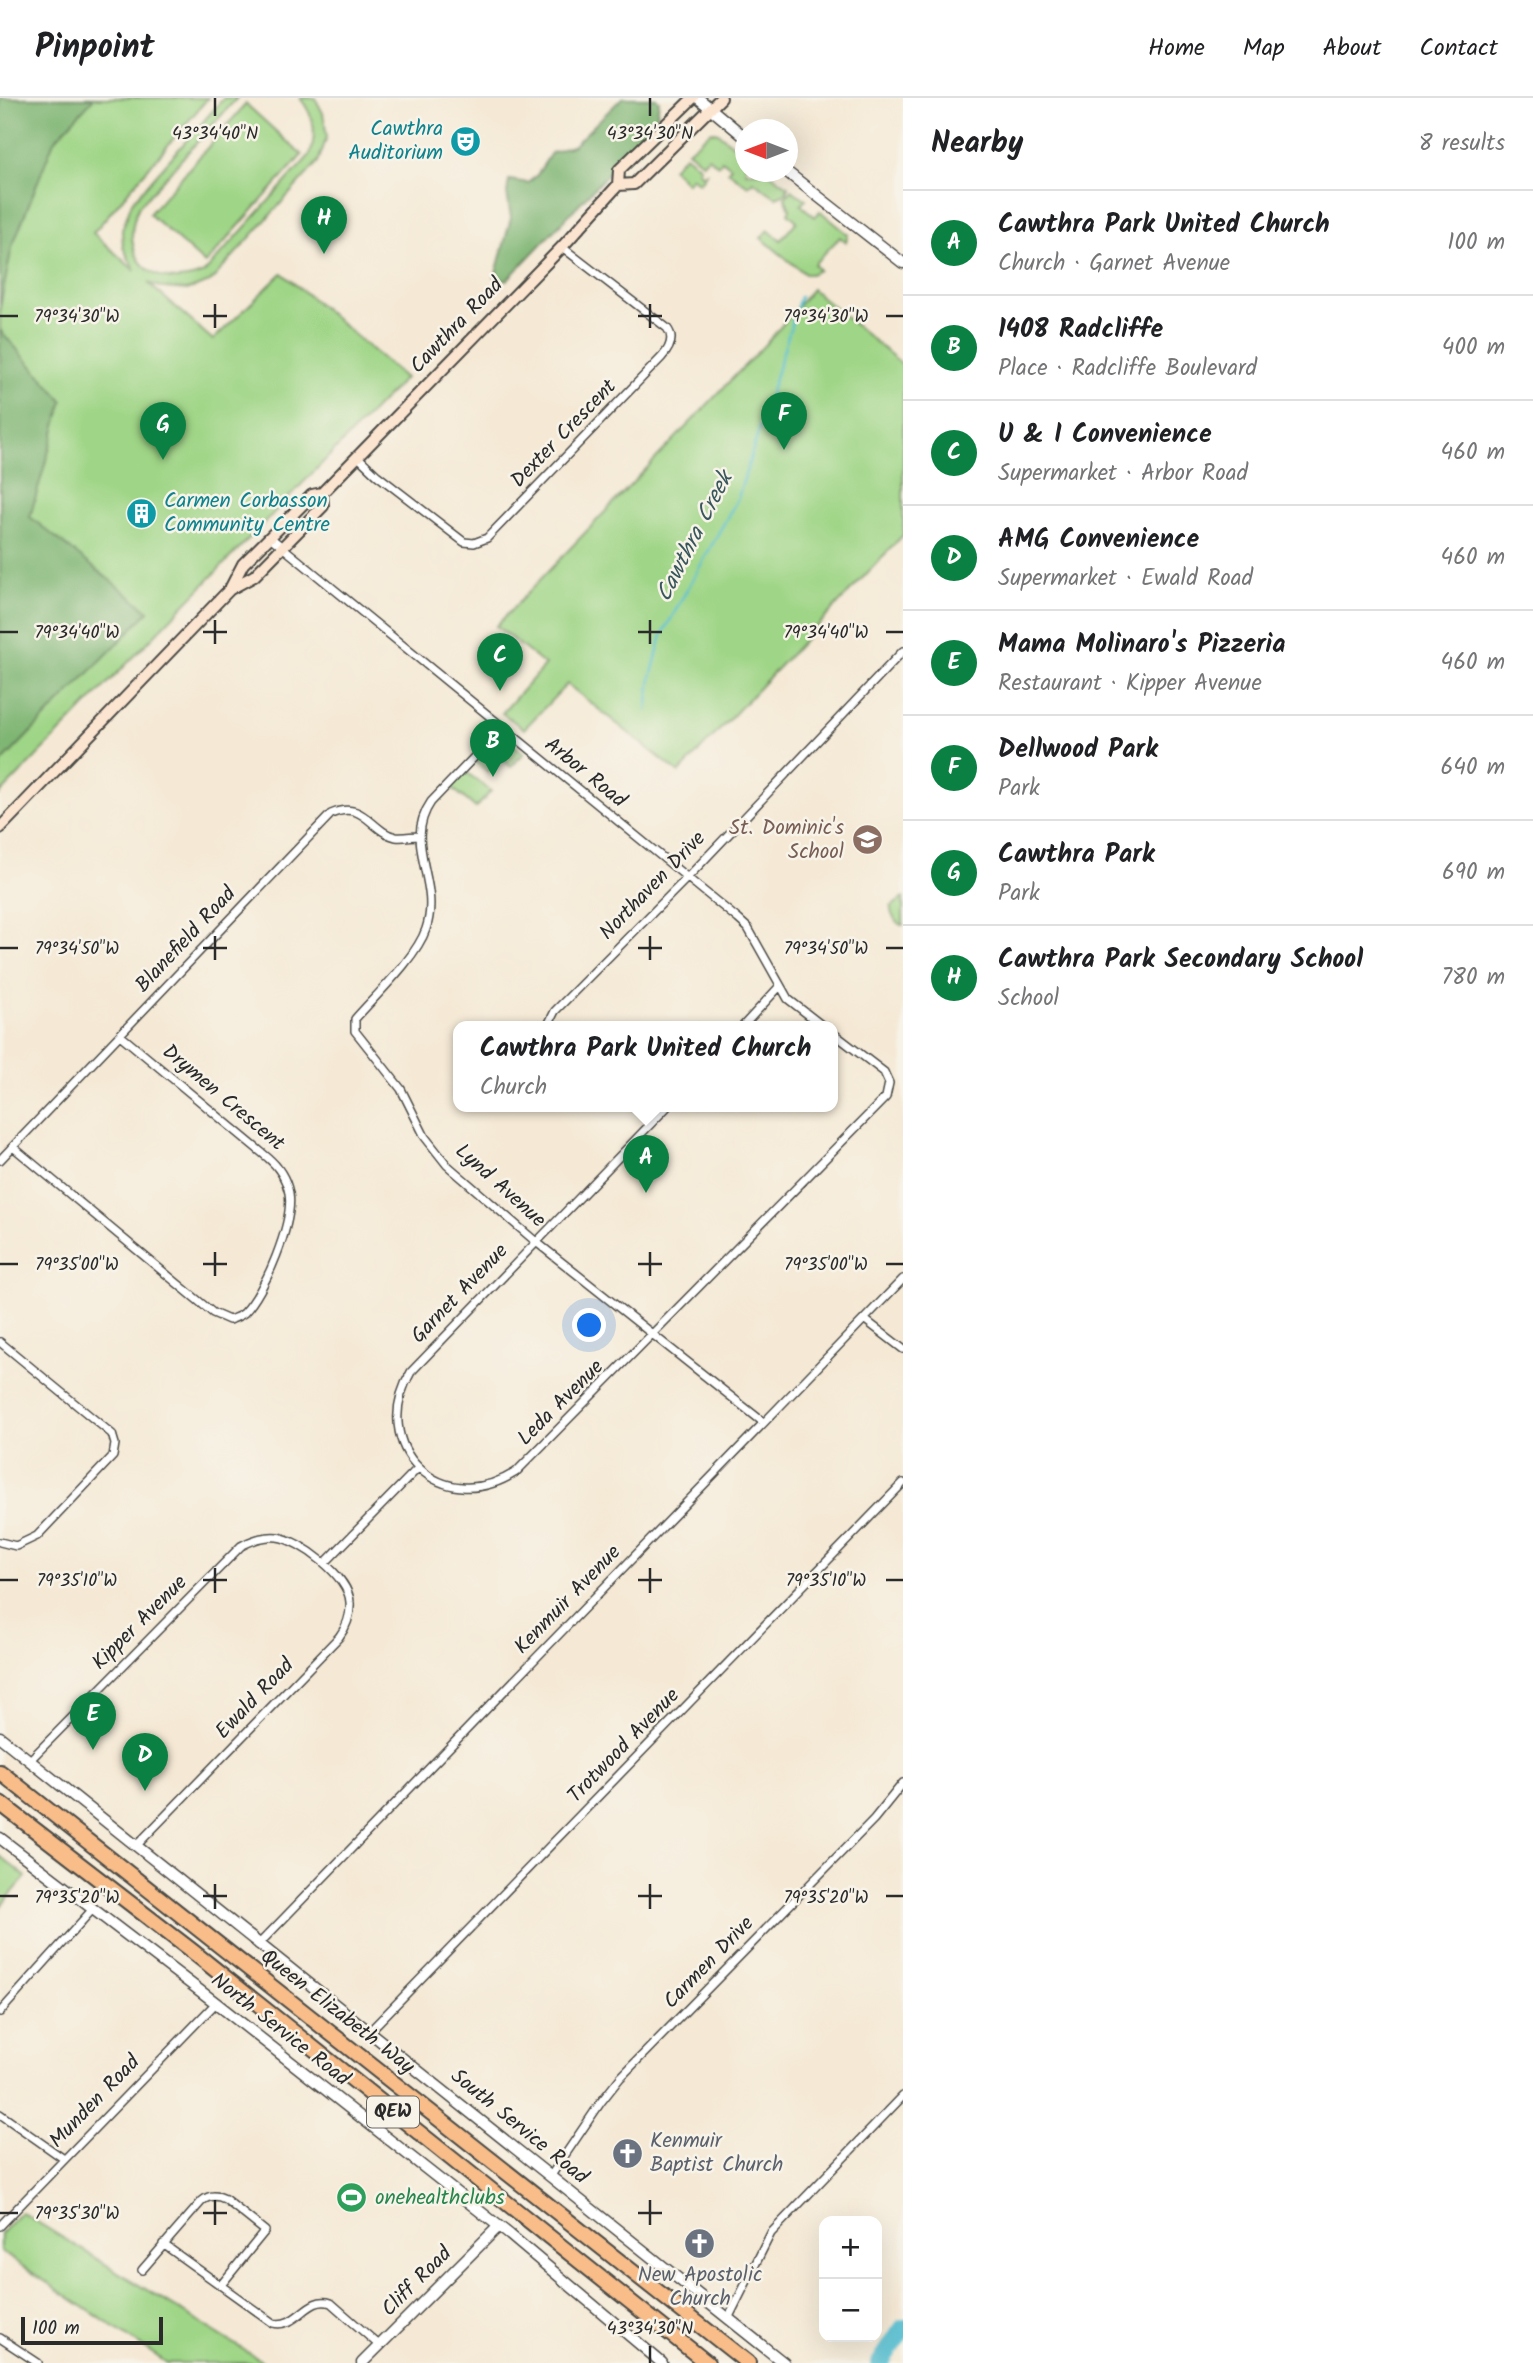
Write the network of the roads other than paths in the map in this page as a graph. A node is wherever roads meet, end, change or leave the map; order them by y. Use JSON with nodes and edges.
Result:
{"nodes":[{"id":1,"x":695,"y":98,"type":"edge"},
{"id":2,"x":721,"y":98,"type":"edge"},
{"id":3,"x":710,"y":110,"type":"junction"},
{"id":4,"x":735,"y":129,"type":"edge"},
{"id":5,"x":798,"y":181,"type":"edge"},
{"id":6,"x":618,"y":186,"type":"junction"},
{"id":7,"x":562,"y":247,"type":"junction"},
{"id":8,"x":903,"y":263,"type":"edge"},
{"id":9,"x":357,"y":456,"type":"junction"},
{"id":10,"x":322,"y":492,"type":"junction"},
{"id":11,"x":270,"y":537,"type":"junction"},
{"id":12,"x":282,"y":548,"type":"junction"},
{"id":13,"x":230,"y":589,"type":"junction"},
{"id":14,"x":901,"y":656,"type":"edge"},
{"id":15,"x":502,"y":728,"type":"junction"},
{"id":16,"x":0,"y":828,"type":"edge"},
{"id":17,"x":418,"y":836,"type":"junction"},
{"id":18,"x":687,"y":877,"type":"junction"},
{"id":19,"x":779,"y":986,"type":"junction"},
{"id":20,"x":550,"y":1021,"type":"edge"},
{"id":21,"x":747,"y":1021,"type":"edge"},
{"id":22,"x":816,"y":1021,"type":"edge"},
{"id":23,"x":120,"y":1035,"type":"junction"},
{"id":24,"x":838,"y":1037,"type":"edge"},
{"id":25,"x":662,"y":1112,"type":"edge"},
{"id":26,"x":13,"y":1147,"type":"junction"},
{"id":27,"x":0,"y":1160,"type":"edge"},
{"id":28,"x":535,"y":1241,"type":"junction"},
{"id":29,"x":903,"y":1279,"type":"edge"},
{"id":30,"x":864,"y":1319,"type":"junction"},
{"id":31,"x":652,"y":1335,"type":"junction"},
{"id":32,"x":0,"y":1342,"type":"edge"},
{"id":33,"x":903,"y":1349,"type":"edge"},
{"id":34,"x":764,"y":1422,"type":"junction"},
{"id":35,"x":417,"y":1469,"type":"junction"},
{"id":36,"x":903,"y":1483,"type":"edge"},
{"id":37,"x":0,"y":1542,"type":"edge"},
{"id":38,"x":325,"y":1563,"type":"junction"},
{"id":39,"x":0,"y":1737,"type":"edge"},
{"id":40,"x":29,"y":1760,"type":"junction"},
{"id":41,"x":0,"y":1772,"type":"edge"},
{"id":42,"x":903,"y":1783,"type":"edge"},
{"id":43,"x":0,"y":1803,"type":"edge"},
{"id":44,"x":0,"y":1838,"type":"edge"},
{"id":45,"x":136,"y":1846,"type":"junction"},
{"id":46,"x":92,"y":1910,"type":"junction"},
{"id":47,"x":258,"y":1945,"type":"junction"},
{"id":48,"x":216,"y":2003,"type":"junction"},
{"id":49,"x":0,"y":2012,"type":"edge"},
{"id":50,"x":369,"y":2032,"type":"junction"},
{"id":51,"x":903,"y":2095,"type":"edge"},
{"id":52,"x":0,"y":2114,"type":"edge"},
{"id":53,"x":64,"y":2159,"type":"junction"},
{"id":54,"x":550,"y":2177,"type":"junction"},
{"id":55,"x":0,"y":2225,"type":"edge"},
{"id":56,"x":498,"y":2227,"type":"junction"},
{"id":57,"x":163,"y":2244,"type":"junction"},
{"id":58,"x":142,"y":2270,"type":"dead end"},
{"id":59,"x":220,"y":2285,"type":"junction"},
{"id":60,"x":728,"y":2319,"type":"junction"},
{"id":61,"x":0,"y":2338,"type":"edge"},
{"id":62,"x":380,"y":2346,"type":"junction"},
{"id":63,"x":37,"y":2363,"type":"edge"},
{"id":64,"x":362,"y":2363,"type":"edge"},
{"id":65,"x":662,"y":2363,"type":"edge"},
{"id":66,"x":707,"y":2363,"type":"edge"},
{"id":67,"x":748,"y":2363,"type":"edge"},
{"id":68,"x":784,"y":2363,"type":"edge"}],
"edges":[{"from":1,"to":3,"type":"street"},
{"from":1,"to":6,"type":"main road","name":"Cawthra Road"},
{"from":2,"to":3,"type":"main road","name":"Cawthra Road"},
{"from":3,"to":4,"type":"street"},
{"from":3,"to":6,"type":"main road","name":"Cawthra Road"},
{"from":5,"to":8,"type":"street"},
{"from":6,"to":7,"type":"main road","name":"Cawthra Road"},
{"from":7,"to":9,"type":"main road","name":"Cawthra Road"},
{"from":7,"to":9,"type":"street","name":"Dexter Crescent"},
{"from":9,"to":10,"type":"main road","name":"Cawthra Road"},
{"from":10,"to":11,"type":"main road","name":"Cawthra Road"},
{"from":10,"to":12,"type":"main road","name":"Cawthra Road"},
{"from":11,"to":12,"type":"street","name":"Arbor Road"},
{"from":11,"to":13,"type":"main road","name":"Cawthra Road"},
{"from":12,"to":13,"type":"main road","name":"Cawthra Road"},
{"from":12,"to":15,"type":"street","name":"Arbor Road"},
{"from":13,"to":16,"type":"main road","name":"Cawthra Road"},
{"from":14,"to":18,"type":"street","name":"Northaven Drive"},
{"from":15,"to":17,"type":"street"},
{"from":15,"to":18,"type":"street","name":"Arbor Road"},
{"from":17,"to":23,"type":"street","name":"Blanefield Road"},
{"from":17,"to":28,"type":"street","name":"Lynd Avenue"},
{"from":18,"to":19,"type":"street","name":"Arbor Road"},
{"from":18,"to":20,"type":"street","name":"Northaven Drive"},
{"from":19,"to":21,"type":"street"},
{"from":19,"to":22,"type":"street","name":"Arbor Road"},
{"from":23,"to":26,"type":"street","name":"Blanefield Road"},
{"from":23,"to":26,"type":"street","name":"Drymen Crescent"},
{"from":24,"to":31,"type":"street","name":"Leda Avenue"},
{"from":25,"to":28,"type":"street","name":"Garnet Avenue"},
{"from":26,"to":27,"type":"street","name":"Blanefield Road"},
{"from":28,"to":31,"type":"street","name":"Lynd Avenue"},
{"from":28,"to":35,"type":"street","name":"Garnet Avenue"},
{"from":29,"to":30,"type":"street","name":"Kenmuir Avenue"},
{"from":30,"to":33,"type":"street"},
{"from":30,"to":34,"type":"street","name":"Kenmuir Avenue"},
{"from":31,"to":34,"type":"street","name":"Lynd Avenue"},
{"from":31,"to":35,"type":"street","name":"Leda Avenue"},
{"from":32,"to":37,"type":"street"},
{"from":34,"to":47,"type":"street","name":"Kenmuir Avenue"},
{"from":35,"to":38,"type":"street"},
{"from":36,"to":50,"type":"street","name":"Trotwood Avenue"},
{"from":38,"to":40,"type":"street","name":"Kipper Avenue"},
{"from":38,"to":45,"type":"street","name":"Ewald Road"},
{"from":39,"to":40,"type":"street","name":"South Service Road"},
{"from":40,"to":45,"type":"street","name":"South Service Road"},
{"from":41,"to":67,"type":"highway","name":"Queen Elizabeth Way","number":"QEW"},
{"from":42,"to":54,"type":"street","name":"Carmen Drive"},
{"from":43,"to":66,"type":"highway","name":"Queen Elizabeth Way","number":"QEW"},
{"from":44,"to":46,"type":"street","name":"North Service Road"},
{"from":45,"to":47,"type":"street","name":"South Service Road"},
{"from":46,"to":48,"type":"street","name":"North Service Road"},
{"from":46,"to":49,"type":"street"},
{"from":47,"to":50,"type":"street","name":"South Service Road"},
{"from":48,"to":53,"type":"street","name":"Munden Road"},
{"from":48,"to":56,"type":"street","name":"North Service Road"},
{"from":50,"to":54,"type":"street","name":"South Service Road"},
{"from":51,"to":60,"type":"street"},
{"from":52,"to":53,"type":"street"},
{"from":53,"to":55,"type":"street","name":"Munden Road"},
{"from":54,"to":60,"type":"street","name":"South Service Road"},
{"from":56,"to":62,"type":"street","name":"Cliff Road"},
{"from":56,"to":65,"type":"street","name":"North Service Road"},
{"from":57,"to":58,"type":"street"},
{"from":57,"to":59,"type":"street"},
{"from":57,"to":59,"type":"street"},
{"from":59,"to":62,"type":"street"},
{"from":60,"to":68,"type":"street","name":"South Service Road"},
{"from":61,"to":63,"type":"street"},
{"from":62,"to":64,"type":"street","name":"Cliff Road"}]}
